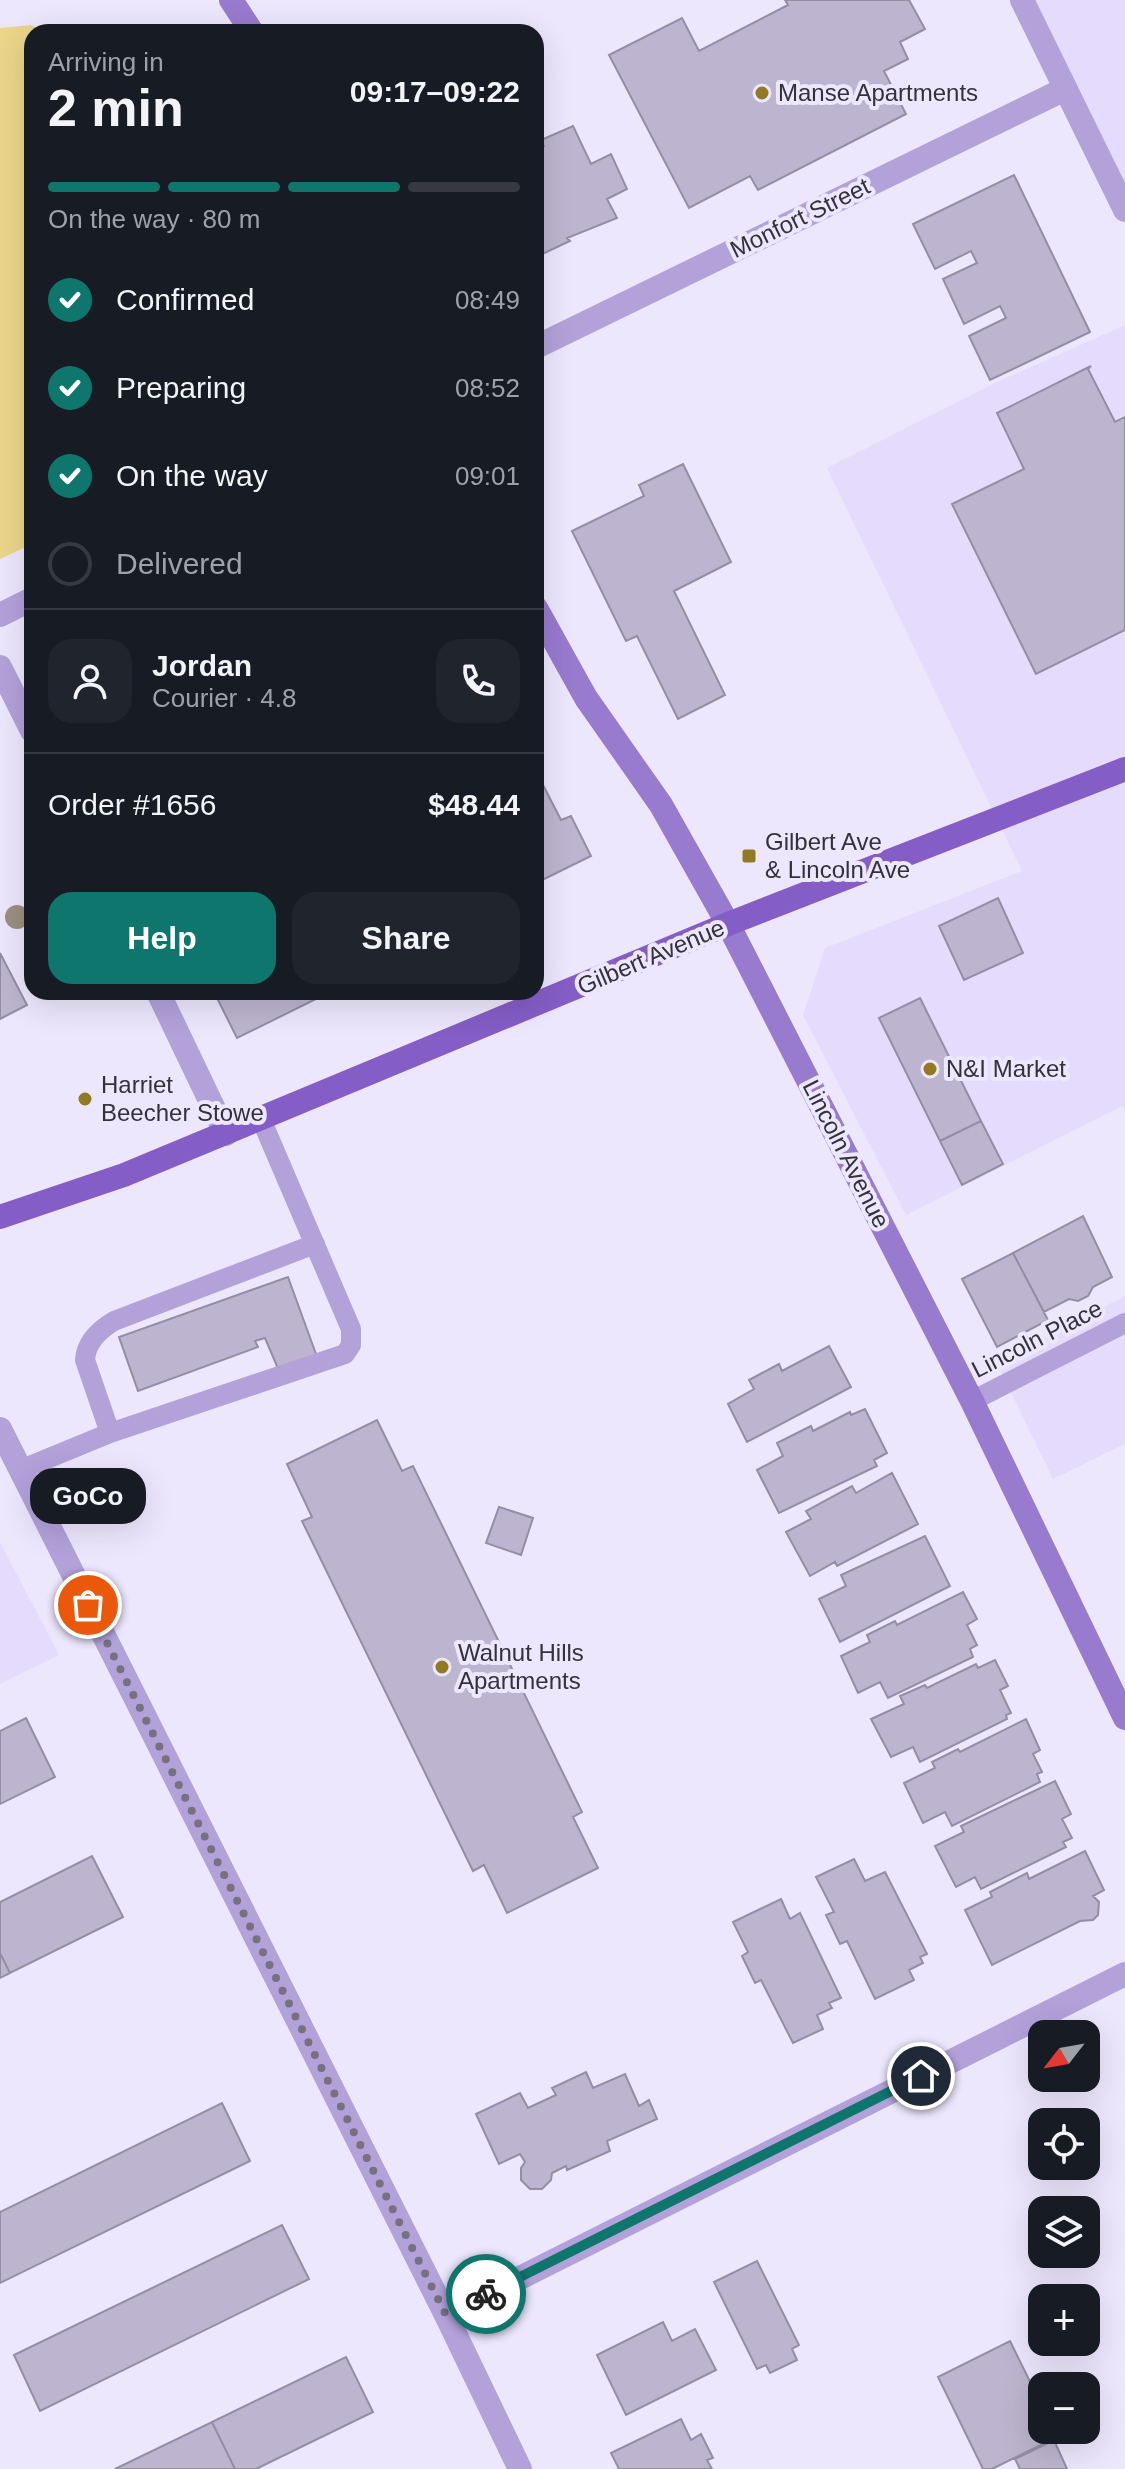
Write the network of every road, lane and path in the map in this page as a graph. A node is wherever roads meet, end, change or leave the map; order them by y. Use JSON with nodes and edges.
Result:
{"nodes":[{"id":1,"x":231,"y":0,"type":"edge"},
{"id":2,"x":1022,"y":0,"type":"edge"},
{"id":3,"x":247,"y":24,"type":"edge"},
{"id":4,"x":1065,"y":89,"type":"junction"},
{"id":5,"x":1125,"y":210,"type":"edge"},
{"id":6,"x":544,"y":343,"type":"edge"},
{"id":7,"x":24,"y":603,"type":"edge"},
{"id":8,"x":0,"y":615,"type":"edge"},
{"id":9,"x":544,"y":622,"type":"edge"},
{"id":10,"x":0,"y":667,"type":"edge"},
{"id":11,"x":24,"y":715,"type":"edge"},
{"id":12,"x":1125,"y":769,"type":"edge"},
{"id":13,"x":728,"y":924,"type":"junction"},
{"id":14,"x":162,"y":1000,"type":"edge"},
{"id":15,"x":261,"y":1119,"type":"junction"},
{"id":16,"x":226,"y":1134,"type":"junction"},
{"id":17,"x":0,"y":1217,"type":"edge"},
{"id":18,"x":315,"y":1244,"type":"junction"},
{"id":19,"x":1125,"y":1323,"type":"edge"},
{"id":20,"x":972,"y":1401,"type":"junction"},
{"id":21,"x":0,"y":1429,"type":"edge"},
{"id":22,"x":110,"y":1433,"type":"junction"},
{"id":23,"x":20,"y":1470,"type":"junction"},
{"id":24,"x":1125,"y":1718,"type":"edge"},
{"id":25,"x":1125,"y":1974,"type":"edge"},
{"id":26,"x":446,"y":2315,"type":"junction"},
{"id":27,"x":520,"y":2469,"type":"edge"}],
"edges":[{"from":1,"to":3,"type":"street"},
{"from":2,"to":4,"type":"street"},
{"from":4,"to":5,"type":"street"},
{"from":4,"to":6,"type":"street","name":"Monfort Street"},
{"from":7,"to":8,"type":"street"},
{"from":9,"to":13,"type":"street","name":"Lincoln Avenue"},
{"from":10,"to":11,"type":"street"},
{"from":12,"to":13,"type":"main road","name":"Gilbert Avenue"},
{"from":13,"to":15,"type":"main road","name":"Gilbert Avenue"},
{"from":13,"to":20,"type":"street","name":"Lincoln Avenue"},
{"from":14,"to":16,"type":"street"},
{"from":15,"to":16,"type":"main road","name":"Gilbert Avenue"},
{"from":15,"to":18,"type":"lane"},
{"from":16,"to":17,"type":"main road","name":"Gilbert Avenue"},
{"from":18,"to":22,"type":"lane"},
{"from":18,"to":22,"type":"lane"},
{"from":19,"to":20,"type":"lane","name":"Lincoln Place"},
{"from":20,"to":24,"type":"street","name":"Lincoln Avenue"},
{"from":21,"to":23,"type":"street"},
{"from":22,"to":23,"type":"lane"},
{"from":23,"to":26,"type":"street"},
{"from":25,"to":26,"type":"street"},
{"from":26,"to":27,"type":"street"}]}
